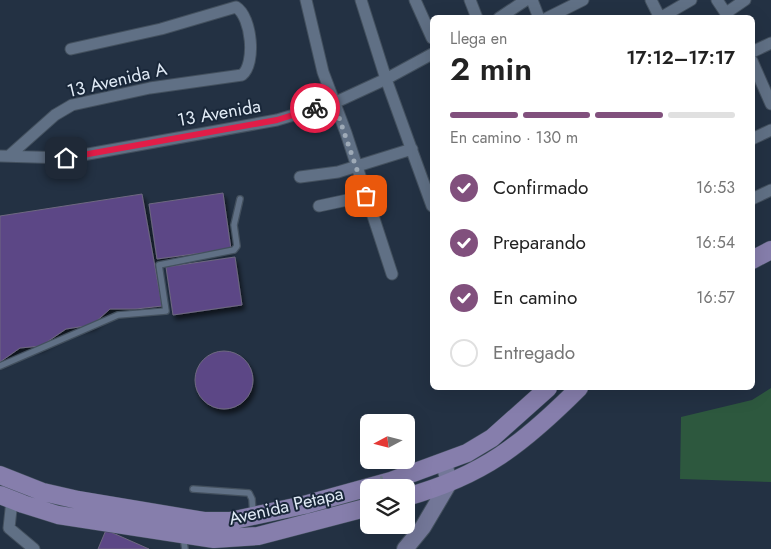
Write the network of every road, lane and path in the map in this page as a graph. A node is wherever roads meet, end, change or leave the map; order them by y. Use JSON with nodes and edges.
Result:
{"nodes":[{"id":1,"x":306,"y":0,"type":"edge"},
{"id":2,"x":361,"y":0,"type":"edge"},
{"id":3,"x":415,"y":0,"type":"edge"},
{"id":4,"x":470,"y":0,"type":"edge"},
{"id":5,"x":526,"y":0,"type":"edge"},
{"id":6,"x":532,"y":0,"type":"edge"},
{"id":7,"x":583,"y":0,"type":"edge"},
{"id":8,"x":650,"y":0,"type":"edge"},
{"id":9,"x":691,"y":0,"type":"edge"},
{"id":10,"x":717,"y":0,"type":"edge"},
{"id":11,"x":745,"y":0,"type":"edge"},
{"id":12,"x":476,"y":15,"type":"edge"},
{"id":13,"x":504,"y":15,"type":"edge"},
{"id":14,"x":538,"y":15,"type":"edge"},
{"id":15,"x":553,"y":15,"type":"edge"},
{"id":16,"x":658,"y":15,"type":"edge"},
{"id":17,"x":665,"y":15,"type":"edge"},
{"id":18,"x":726,"y":15,"type":"edge"},
{"id":19,"x":728,"y":15,"type":"edge"},
{"id":20,"x":430,"y":34,"type":"edge"},
{"id":21,"x":771,"y":43,"type":"edge"},
{"id":22,"x":71,"y":49,"type":"dead end"},
{"id":23,"x":755,"y":51,"type":"edge"},
{"id":24,"x":430,"y":55,"type":"edge"},
{"id":25,"x":755,"y":74,"type":"edge"},
{"id":26,"x":386,"y":79,"type":"junction"},
{"id":27,"x":770,"y":100,"type":"edge"},
{"id":28,"x":334,"y":103,"type":"junction"},
{"id":29,"x":771,"y":130,"type":"edge"},
{"id":30,"x":755,"y":137,"type":"edge"},
{"id":31,"x":412,"y":149,"type":"junction"},
{"id":32,"x":5,"y":155,"type":"edge"},
{"id":33,"x":357,"y":166,"type":"junction"},
{"id":34,"x":300,"y":177,"type":"dead end"},
{"id":35,"x":771,"y":190,"type":"edge"},
{"id":36,"x":366,"y":196,"type":"junction"},
{"id":37,"x":430,"y":197,"type":"edge"},
{"id":38,"x":755,"y":198,"type":"edge"},
{"id":39,"x":240,"y":199,"type":"dead end"},
{"id":40,"x":320,"y":206,"type":"dead end"},
{"id":41,"x":771,"y":250,"type":"edge"},
{"id":42,"x":755,"y":258,"type":"edge"},
{"id":43,"x":392,"y":274,"type":"dead end"},
{"id":44,"x":0,"y":366,"type":"edge"},
{"id":45,"x":546,"y":390,"type":"edge"},
{"id":46,"x":577,"y":390,"type":"edge"},
{"id":47,"x":444,"y":463,"type":"junction"},
{"id":48,"x":0,"y":475,"type":"edge"},
{"id":49,"x":381,"y":476,"type":"dead end"},
{"id":50,"x":382,"y":479,"type":"edge"},
{"id":51,"x":449,"y":483,"type":"junction"},
{"id":52,"x":193,"y":489,"type":"dead end"},
{"id":53,"x":415,"y":494,"type":"edge"},
{"id":54,"x":6,"y":497,"type":"edge"},
{"id":55,"x":360,"y":509,"type":"edge"},
{"id":56,"x":5,"y":525,"type":"edge"},
{"id":57,"x":248,"y":531,"type":"junction"},
{"id":58,"x":184,"y":542,"type":"edge"},
{"id":59,"x":34,"y":549,"type":"edge"},
{"id":60,"x":405,"y":549,"type":"edge"}],
"edges":[{"from":1,"to":28,"type":"street"},
{"from":2,"to":26,"type":"street"},
{"from":3,"to":20,"type":"street"},
{"from":4,"to":12,"type":"street"},
{"from":5,"to":13,"type":"street"},
{"from":6,"to":14,"type":"street"},
{"from":7,"to":15,"type":"street"},
{"from":8,"to":16,"type":"street"},
{"from":9,"to":17,"type":"street"},
{"from":10,"to":18,"type":"street"},
{"from":11,"to":19,"type":"street"},
{"from":21,"to":23,"type":"street"},
{"from":22,"to":32,"type":"street","name":"13 Avenida A"},
{"from":24,"to":26,"type":"street","name":"13 Avenida"},
{"from":25,"to":27,"type":"street"},
{"from":26,"to":28,"type":"street","name":"13 Avenida"},
{"from":26,"to":31,"type":"street"},
{"from":28,"to":32,"type":"street","name":"13 Avenida"},
{"from":28,"to":33,"type":"street"},
{"from":29,"to":30,"type":"street"},
{"from":31,"to":33,"type":"street"},
{"from":31,"to":37,"type":"street"},
{"from":33,"to":34,"type":"street"},
{"from":33,"to":36,"type":"street"},
{"from":35,"to":38,"type":"street"},
{"from":36,"to":40,"type":"street"},
{"from":36,"to":43,"type":"street"},
{"from":39,"to":44,"type":"lane"},
{"from":41,"to":42,"type":"main road"},
{"from":45,"to":47,"type":"main road","name":"Avenida Petapa"},
{"from":46,"to":51,"type":"main road"},
{"from":47,"to":51,"type":"street"},
{"from":47,"to":57,"type":"main road","name":"Avenida Petapa"},
{"from":48,"to":57,"type":"main road","name":"Avenida Petapa"},
{"from":49,"to":50,"type":"path","bridge":true},
{"from":51,"to":53,"type":"main road"},
{"from":51,"to":60,"type":"street"},
{"from":52,"to":57,"type":"lane"},
{"from":54,"to":56,"type":"street"},
{"from":54,"to":58,"type":"main road","name":"Avenida Petapa"},
{"from":55,"to":57,"type":"main road","name":"Avenida Petapa"},
{"from":56,"to":59,"type":"street"},
{"from":57,"to":58,"type":"main road","name":"Avenida Petapa"}]}
